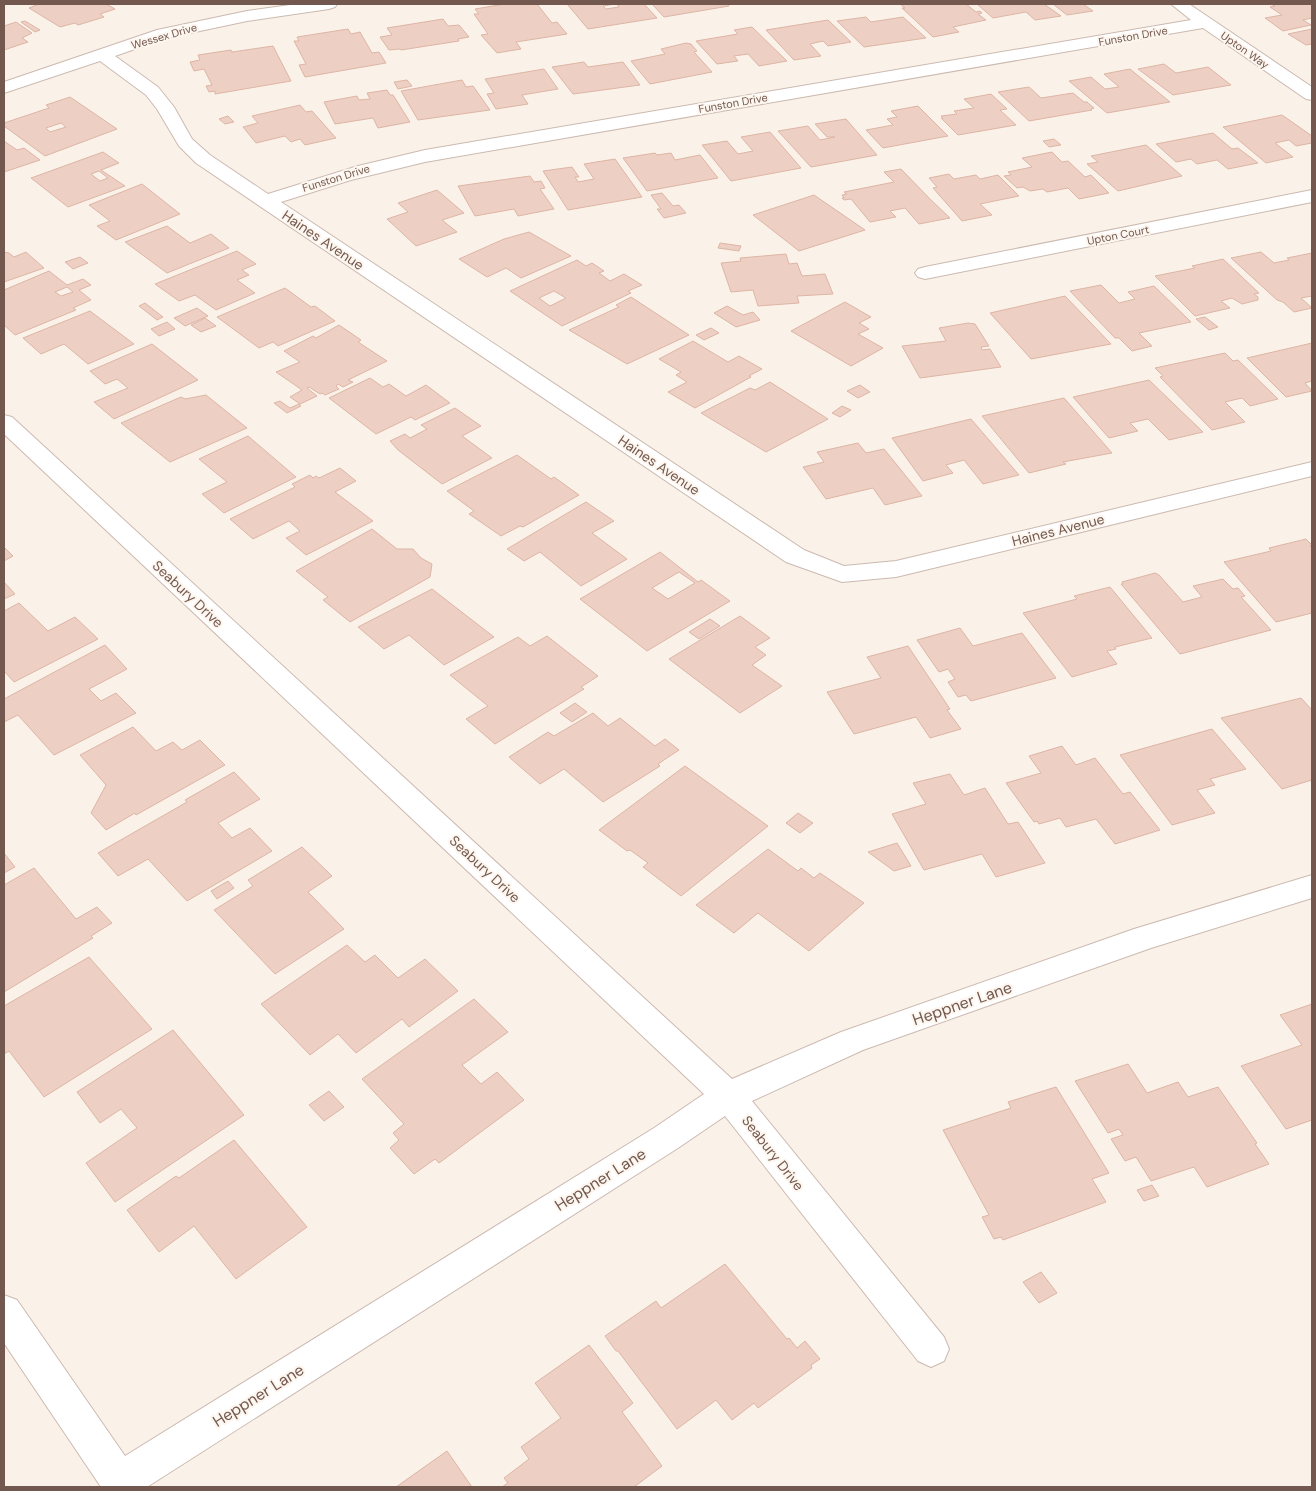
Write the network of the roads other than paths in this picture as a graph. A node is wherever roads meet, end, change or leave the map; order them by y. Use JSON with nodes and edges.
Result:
{"nodes":[{"id":1,"x":330,"y":4,"type":"edge"},
{"id":2,"x":1179,"y":4,"type":"edge"},
{"id":3,"x":1205,"y":23,"type":"junction"},
{"id":4,"x":103,"y":55,"type":"junction"},
{"id":5,"x":4,"y":88,"type":"edge"},
{"id":6,"x":1312,"y":95,"type":"edge"},
{"id":7,"x":1312,"y":196,"type":"edge"},
{"id":8,"x":266,"y":201,"type":"junction"},
{"id":9,"x":925,"y":273,"type":"dead end"},
{"id":10,"x":4,"y":422,"type":"edge"},
{"id":11,"x":1312,"y":469,"type":"edge"},
{"id":12,"x":1312,"y":887,"type":"edge"},
{"id":13,"x":728,"y":1096,"type":"junction"},
{"id":14,"x":4,"y":1312,"type":"edge"},
{"id":15,"x":930,"y":1349,"type":"dead end"}],
"edges":[{"from":1,"to":4,"type":"street","name":"Wessex Drive"},
{"from":2,"to":3,"type":"street","name":"Upton Way"},
{"from":3,"to":6,"type":"street","name":"Upton Way"},
{"from":3,"to":8,"type":"street","name":"Funston Drive"},
{"from":4,"to":5,"type":"street","name":"Wessex Drive"},
{"from":4,"to":8,"type":"street","name":"Haines Avenue"},
{"from":7,"to":9,"type":"street","name":"Upton Court"},
{"from":8,"to":11,"type":"street","name":"Haines Avenue"},
{"from":10,"to":13,"type":"street","name":"Seabury Drive"},
{"from":12,"to":13,"type":"street","name":"Heppner Lane"},
{"from":13,"to":14,"type":"street","name":"Heppner Lane"},
{"from":13,"to":15,"type":"street","name":"Seabury Drive"}]}
